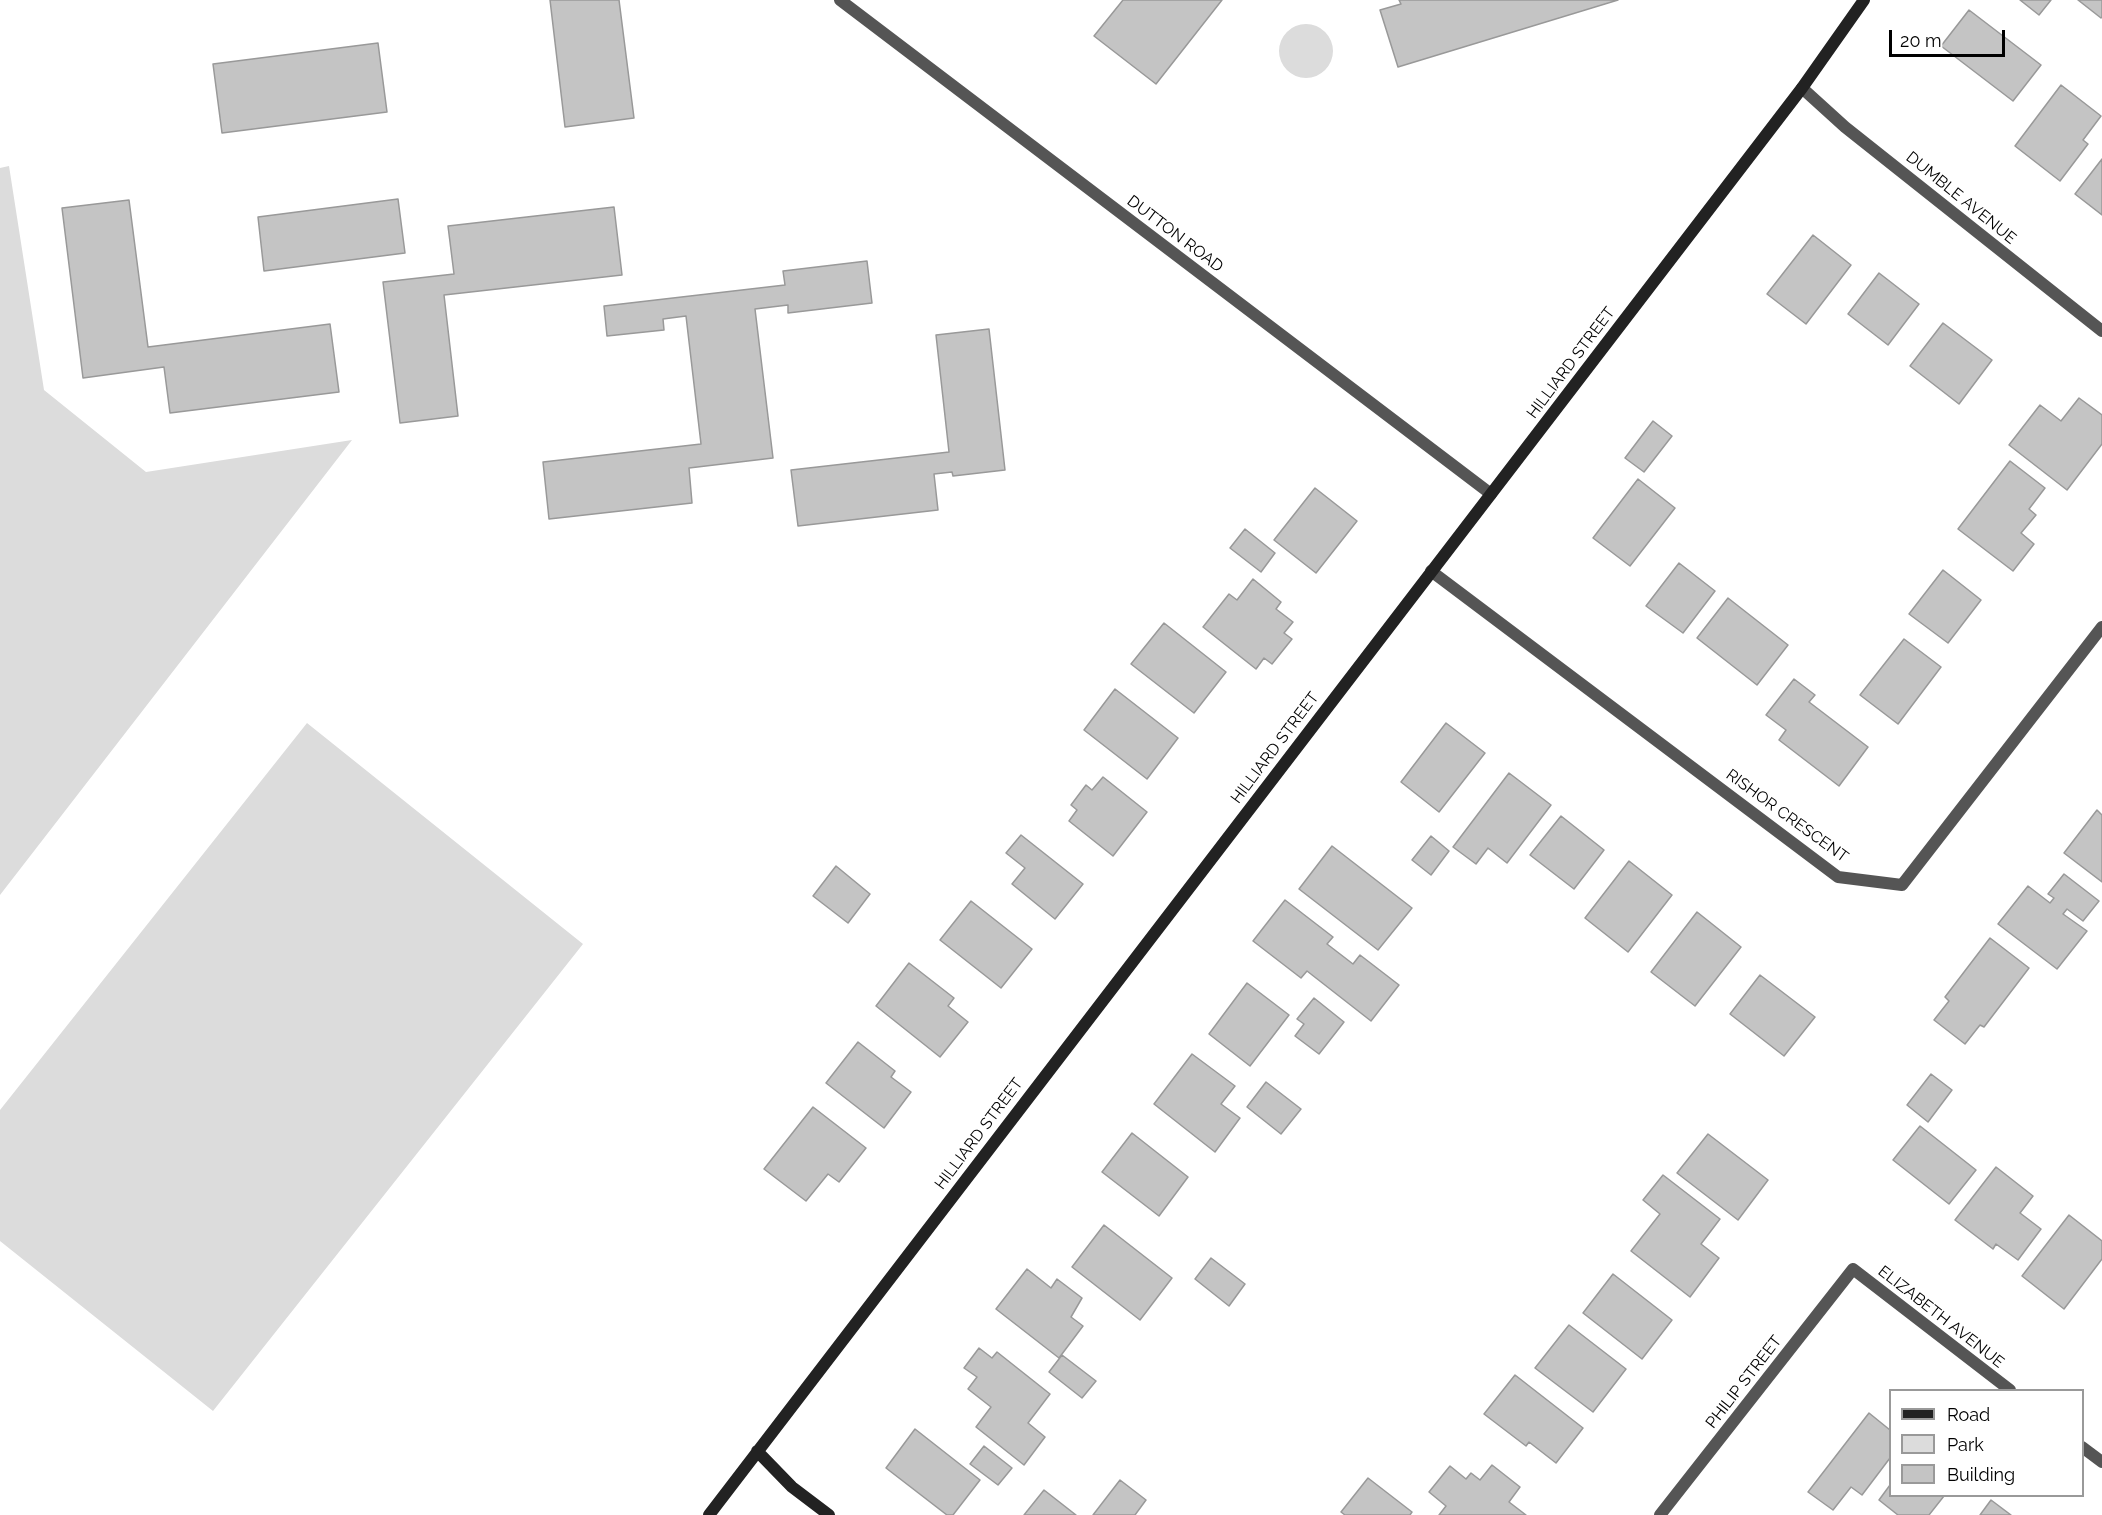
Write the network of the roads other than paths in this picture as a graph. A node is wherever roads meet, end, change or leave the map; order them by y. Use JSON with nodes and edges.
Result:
{"nodes":[{"id":1,"x":840,"y":0,"type":"edge"},
{"id":2,"x":1864,"y":0,"type":"edge"},
{"id":3,"x":1854,"y":6,"type":"edge"},
{"id":4,"x":1802,"y":88,"type":"junction"},
{"id":5,"x":2102,"y":331,"type":"edge"},
{"id":6,"x":1491,"y":494,"type":"junction"},
{"id":7,"x":1431,"y":571,"type":"junction"},
{"id":8,"x":2102,"y":627,"type":"edge"},
{"id":9,"x":1853,"y":1269,"type":"joint"},
{"id":10,"x":2009,"y":1389,"type":"edge"},
{"id":11,"x":2084,"y":1448,"type":"edge"},
{"id":12,"x":757,"y":1451,"type":"junction"},
{"id":13,"x":2102,"y":1462,"type":"edge"},
{"id":14,"x":709,"y":1515,"type":"edge"},
{"id":15,"x":829,"y":1515,"type":"edge"},
{"id":16,"x":1660,"y":1515,"type":"edge"}],
"edges":[{"from":1,"to":6,"type":"street","name":"DUTTON ROAD"},
{"from":2,"to":3,"type":"street","name":"HILLIARD STREET"},
{"from":3,"to":4,"type":"street","name":"HILLIARD STREET"},
{"from":4,"to":5,"type":"street","name":"DUMBLE AVENUE"},
{"from":4,"to":6,"type":"street","name":"HILLIARD STREET"},
{"from":6,"to":7,"type":"street","name":"HILLIARD STREET"},
{"from":7,"to":8,"type":"street","name":"RISHOR CRESCENT"},
{"from":7,"to":12,"type":"street","name":"HILLIARD STREET"},
{"from":9,"to":10,"type":"street","name":"ELIZABETH AVENUE"},
{"from":9,"to":16,"type":"street","name":"PHILIP STREET"},
{"from":11,"to":13,"type":"street"},
{"from":12,"to":14,"type":"street","name":"HILLIARD STREET"},
{"from":12,"to":15,"type":"street"}]}
